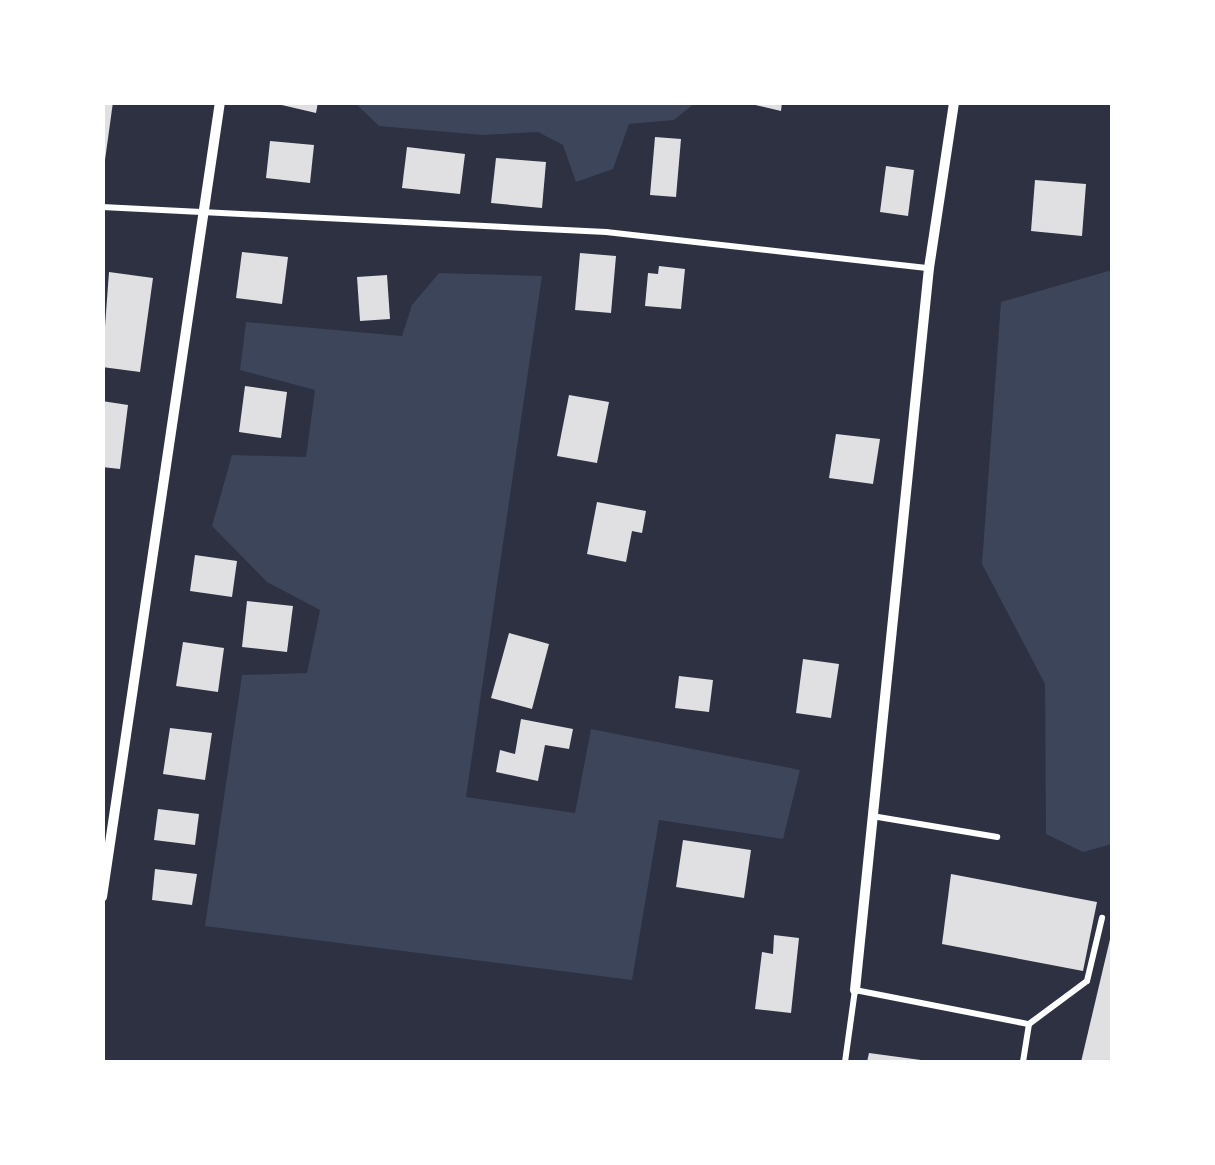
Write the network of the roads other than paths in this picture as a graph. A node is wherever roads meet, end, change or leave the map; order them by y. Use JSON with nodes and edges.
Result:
{"nodes":[{"id":1,"x":220,"y":102,"type":"edge"},
{"id":2,"x":954,"y":102,"type":"edge"},
{"id":3,"x":102,"y":208,"type":"edge"},
{"id":4,"x":206,"y":216,"type":"junction"},
{"id":5,"x":929,"y":268,"type":"junction"},
{"id":6,"x":871,"y":816,"type":"junction"},
{"id":7,"x":997,"y":837,"type":"dead end"},
{"id":8,"x":102,"y":897,"type":"edge"},
{"id":9,"x":1102,"y":918,"type":"dead end"},
{"id":10,"x":855,"y":990,"type":"junction"},
{"id":11,"x":1029,"y":1024,"type":"junction"},
{"id":12,"x":845,"y":1062,"type":"edge"},
{"id":13,"x":1023,"y":1062,"type":"edge"}],
"edges":[{"from":1,"to":4,"type":"street"},
{"from":2,"to":5,"type":"street"},
{"from":3,"to":4,"type":"lane"},
{"from":4,"to":5,"type":"lane"},
{"from":4,"to":8,"type":"street"},
{"from":5,"to":6,"type":"street"},
{"from":6,"to":7,"type":"lane"},
{"from":6,"to":10,"type":"street"},
{"from":9,"to":11,"type":"lane"},
{"from":10,"to":11,"type":"lane"},
{"from":10,"to":12,"type":"lane"},
{"from":11,"to":13,"type":"lane"}]}
